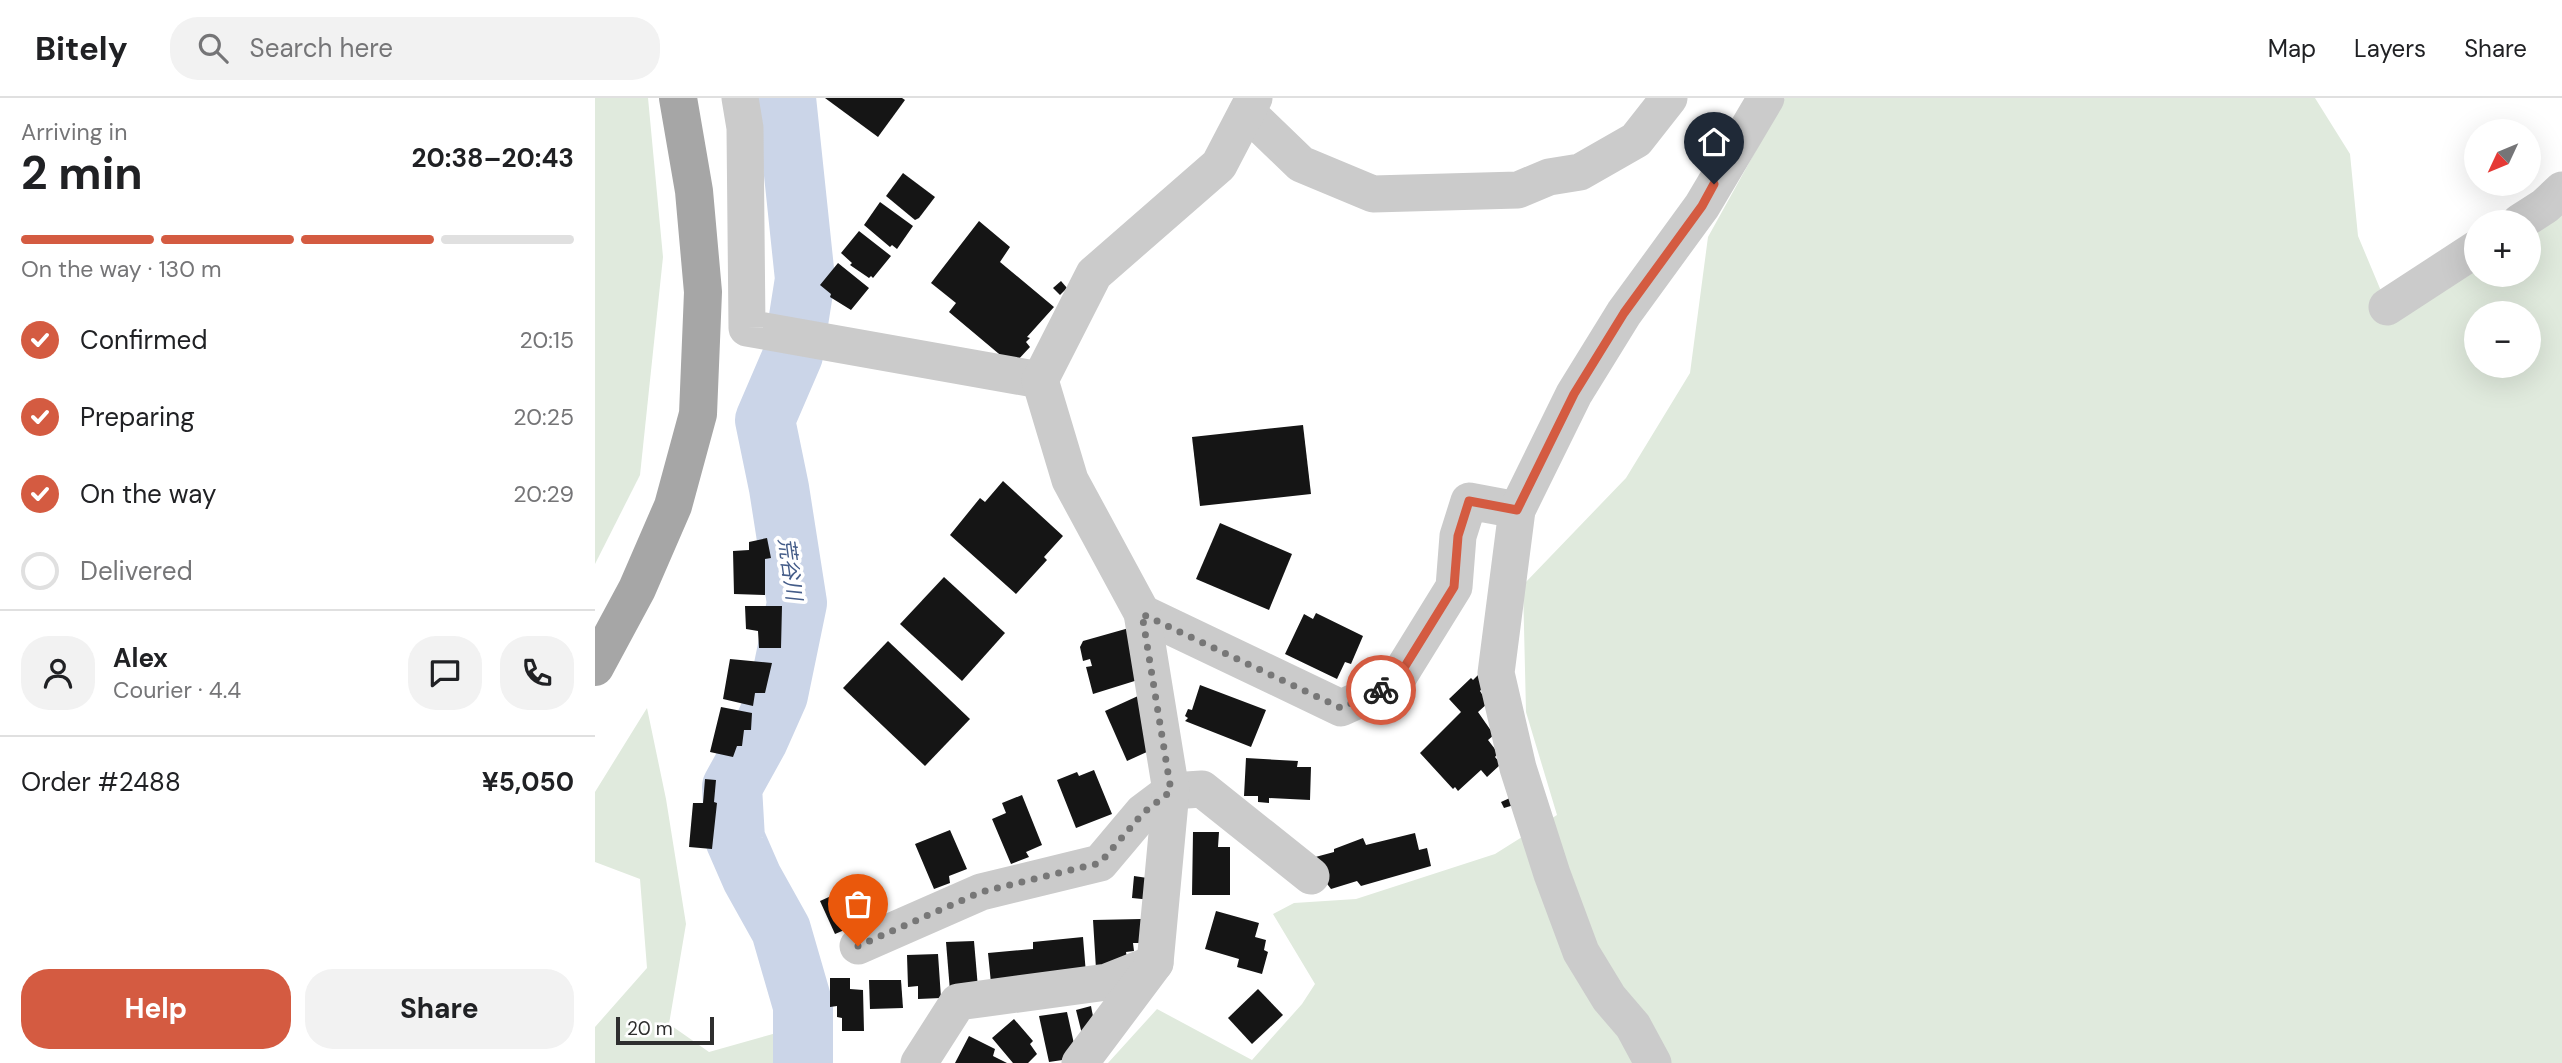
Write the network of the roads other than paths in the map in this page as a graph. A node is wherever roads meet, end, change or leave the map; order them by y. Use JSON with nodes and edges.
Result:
{"nodes":[{"id":1,"x":678,"y":98,"type":"edge"},
{"id":2,"x":740,"y":98,"type":"edge"},
{"id":3,"x":1669,"y":98,"type":"edge"},
{"id":4,"x":1766,"y":98,"type":"edge"},
{"id":5,"x":1250,"y":105,"type":"edge"},
{"id":6,"x":2562,"y":190,"type":"edge"},
{"id":7,"x":2539,"y":210,"type":"edge"},
{"id":8,"x":2464,"y":257,"type":"edge"},
{"id":9,"x":2386,"y":307,"type":"dead end"},
{"id":10,"x":1040,"y":380,"type":"junction"},
{"id":11,"x":1517,"y":510,"type":"junction"},
{"id":12,"x":1142,"y":614,"type":"junction"},
{"id":13,"x":595,"y":667,"type":"edge"},
{"id":14,"x":1171,"y":791,"type":"junction"},
{"id":15,"x":1311,"y":876,"type":"dead end"},
{"id":16,"x":858,"y":946,"type":"dead end"},
{"id":17,"x":1155,"y":963,"type":"junction"},
{"id":18,"x":919,"y":1063,"type":"edge"},
{"id":19,"x":1080,"y":1063,"type":"edge"},
{"id":20,"x":1653,"y":1063,"type":"edge"}],
"edges":[{"from":1,"to":13,"type":"main road"},
{"from":2,"to":10,"type":"street"},
{"from":3,"to":5,"type":"street"},
{"from":4,"to":11,"type":"street"},
{"from":5,"to":10,"type":"street"},
{"from":6,"to":7,"type":"street"},
{"from":8,"to":9,"type":"street"},
{"from":10,"to":12,"type":"street"},
{"from":11,"to":12,"type":"street"},
{"from":11,"to":20,"type":"street"},
{"from":12,"to":14,"type":"street"},
{"from":14,"to":15,"type":"street"},
{"from":14,"to":16,"type":"street"},
{"from":14,"to":17,"type":"street"},
{"from":17,"to":18,"type":"street"},
{"from":17,"to":19,"type":"street"}]}
